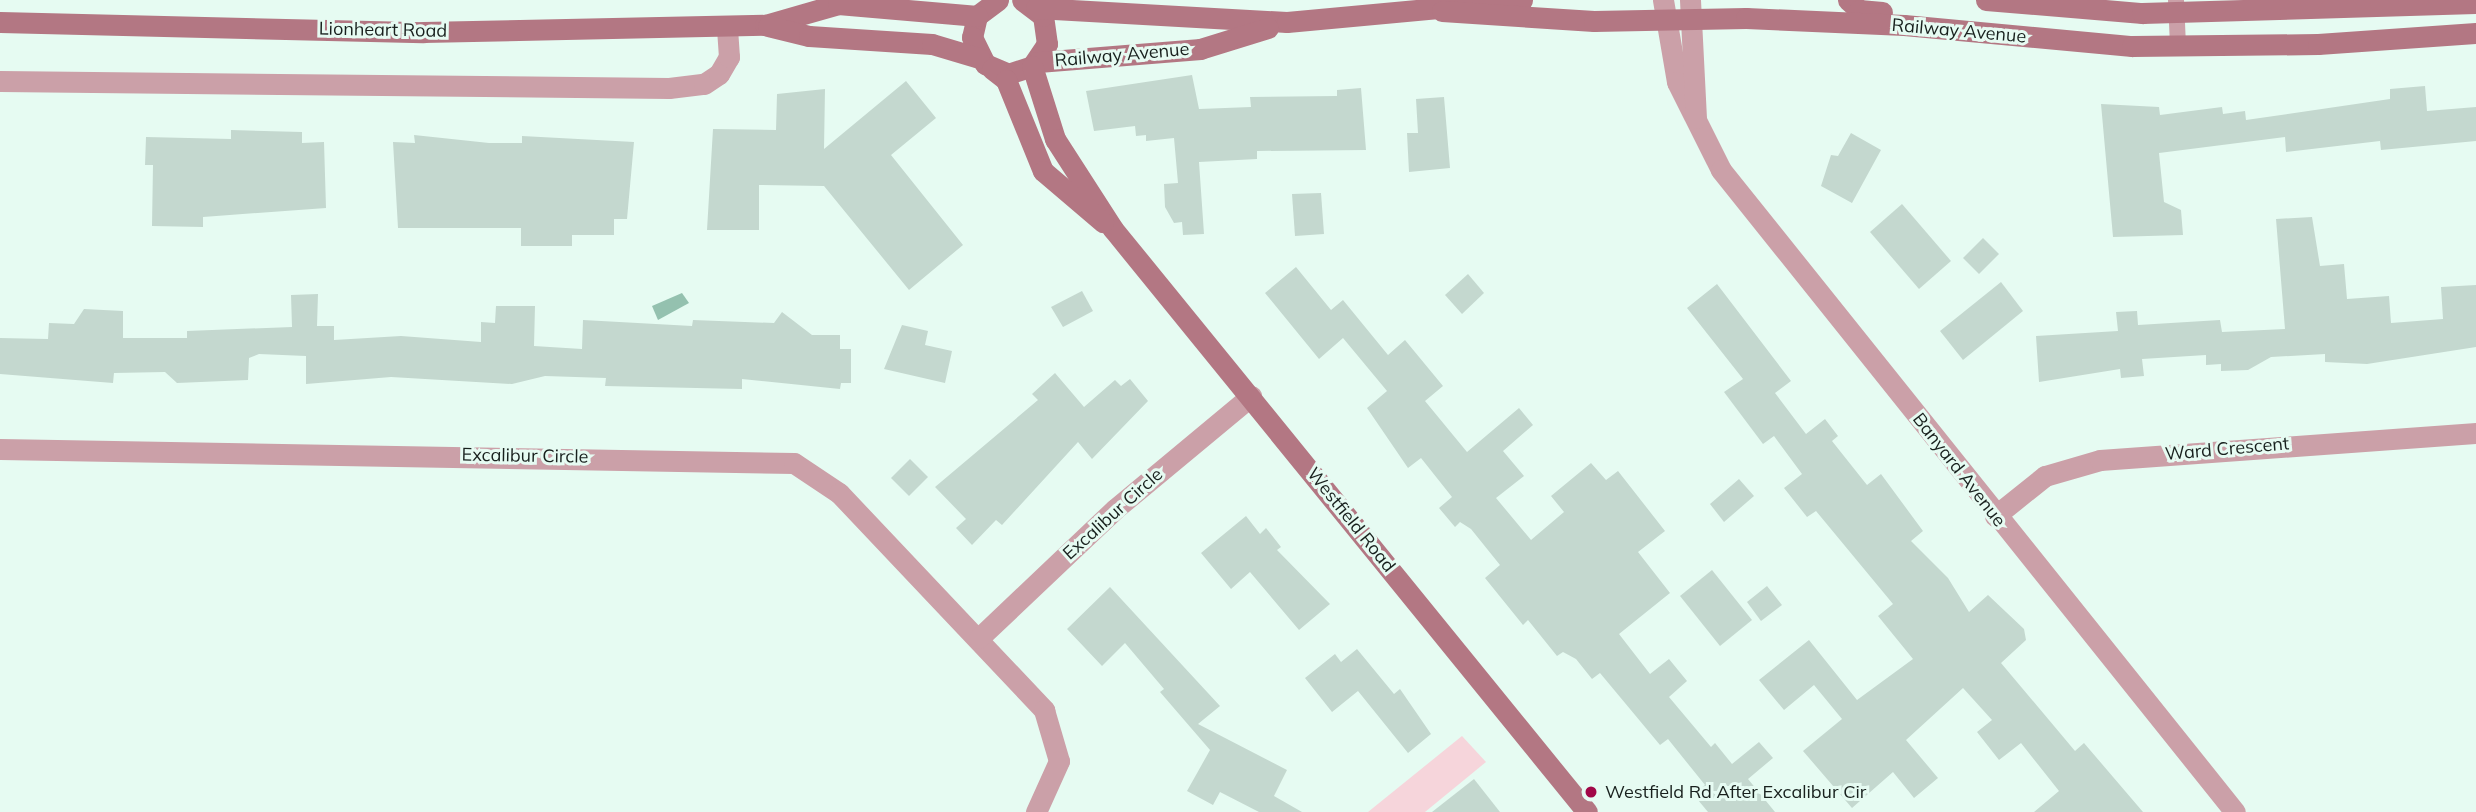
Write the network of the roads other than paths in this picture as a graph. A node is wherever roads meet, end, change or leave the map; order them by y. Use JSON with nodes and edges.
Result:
{"nodes":[{"id":1,"x":998,"y":0,"type":"edge"},
{"id":2,"x":1522,"y":0,"type":"edge"},
{"id":3,"x":1847,"y":0,"type":"edge"},
{"id":4,"x":1986,"y":0,"type":"edge"},
{"id":5,"x":2468,"y":2,"type":"edge"},
{"id":6,"x":1029,"y":4,"type":"edge"},
{"id":7,"x":2176,"y":6,"type":"edge"},
{"id":8,"x":1692,"y":9,"type":"edge"},
{"id":9,"x":1663,"y":10,"type":"edge"},
{"id":10,"x":1442,"y":11,"type":"junction"},
{"id":11,"x":977,"y":16,"type":"junction"},
{"id":12,"x":0,"y":22,"type":"edge"},
{"id":13,"x":1287,"y":22,"type":"junction"},
{"id":14,"x":765,"y":25,"type":"junction"},
{"id":15,"x":727,"y":26,"type":"junction"},
{"id":16,"x":1991,"y":33,"type":"junction"},
{"id":17,"x":2476,"y":33,"type":"edge"},
{"id":18,"x":2178,"y":46,"type":"junction"},
{"id":19,"x":985,"y":63,"type":"junction"},
{"id":20,"x":1035,"y":64,"type":"junction"},
{"id":21,"x":0,"y":81,"type":"edge"},
{"id":22,"x":1696,"y":120,"type":"junction"},
{"id":23,"x":1113,"y":229,"type":"junction"},
{"id":24,"x":1251,"y":396,"type":"junction"},
{"id":25,"x":2476,"y":433,"type":"edge"},
{"id":26,"x":0,"y":449,"type":"edge"},
{"id":27,"x":1995,"y":516,"type":"junction"},
{"id":28,"x":979,"y":638,"type":"junction"},
{"id":29,"x":1036,"y":812,"type":"edge"},
{"id":30,"x":1587,"y":812,"type":"edge"},
{"id":31,"x":2235,"y":812,"type":"edge"}],
"edges":[{"from":1,"to":11,"type":"main road"},
{"from":2,"to":10,"type":"main road","name":"Railway Avenue"},
{"from":3,"to":16,"type":"main road"},
{"from":4,"to":7,"type":"main road","name":"Railway Avenue"},
{"from":5,"to":7,"type":"main road","name":"Railway Avenue"},
{"from":6,"to":13,"type":"main road","name":"Railway Avenue"},
{"from":6,"to":20,"type":"main road"},
{"from":7,"to":18,"type":"lane"},
{"from":8,"to":9,"type":"main road","name":"Railway Avenue"},
{"from":8,"to":16,"type":"main road","name":"Railway Avenue"},
{"from":8,"to":22,"type":"street","name":"Banyard Avenue"},
{"from":9,"to":10,"type":"main road","name":"Railway Avenue"},
{"from":9,"to":22,"type":"street","name":"Banyard Avenue"},
{"from":10,"to":13,"type":"main road","name":"Railway Avenue"},
{"from":11,"to":14,"type":"main road","name":"Lionheart Road"},
{"from":11,"to":19,"type":"main road"},
{"from":12,"to":15,"type":"main road","name":"Lionheart Road"},
{"from":13,"to":20,"type":"main road","name":"Railway Avenue"},
{"from":14,"to":15,"type":"main road","name":"Lionheart Road"},
{"from":14,"to":19,"type":"main road","name":"Lionheart Road"},
{"from":15,"to":21,"type":"street"},
{"from":16,"to":18,"type":"main road","name":"Railway Avenue"},
{"from":17,"to":18,"type":"main road","name":"Railway Avenue"},
{"from":19,"to":20,"type":"main road","name":"Railway Avenue"},
{"from":19,"to":23,"type":"main road","name":"Westfield Road"},
{"from":20,"to":23,"type":"main road","name":"Westfield Road"},
{"from":22,"to":27,"type":"street","name":"Banyard Avenue"},
{"from":23,"to":24,"type":"main road","name":"Westfield Road"},
{"from":24,"to":28,"type":"street","name":"Excalibur Circle"},
{"from":24,"to":30,"type":"main road","name":"Westfield Road"},
{"from":25,"to":27,"type":"street","name":"Ward Crescent"},
{"from":26,"to":28,"type":"street","name":"Excalibur Circle"},
{"from":27,"to":31,"type":"street","name":"Banyard Avenue"},
{"from":28,"to":29,"type":"street","name":"Excalibur Circle"}]}
